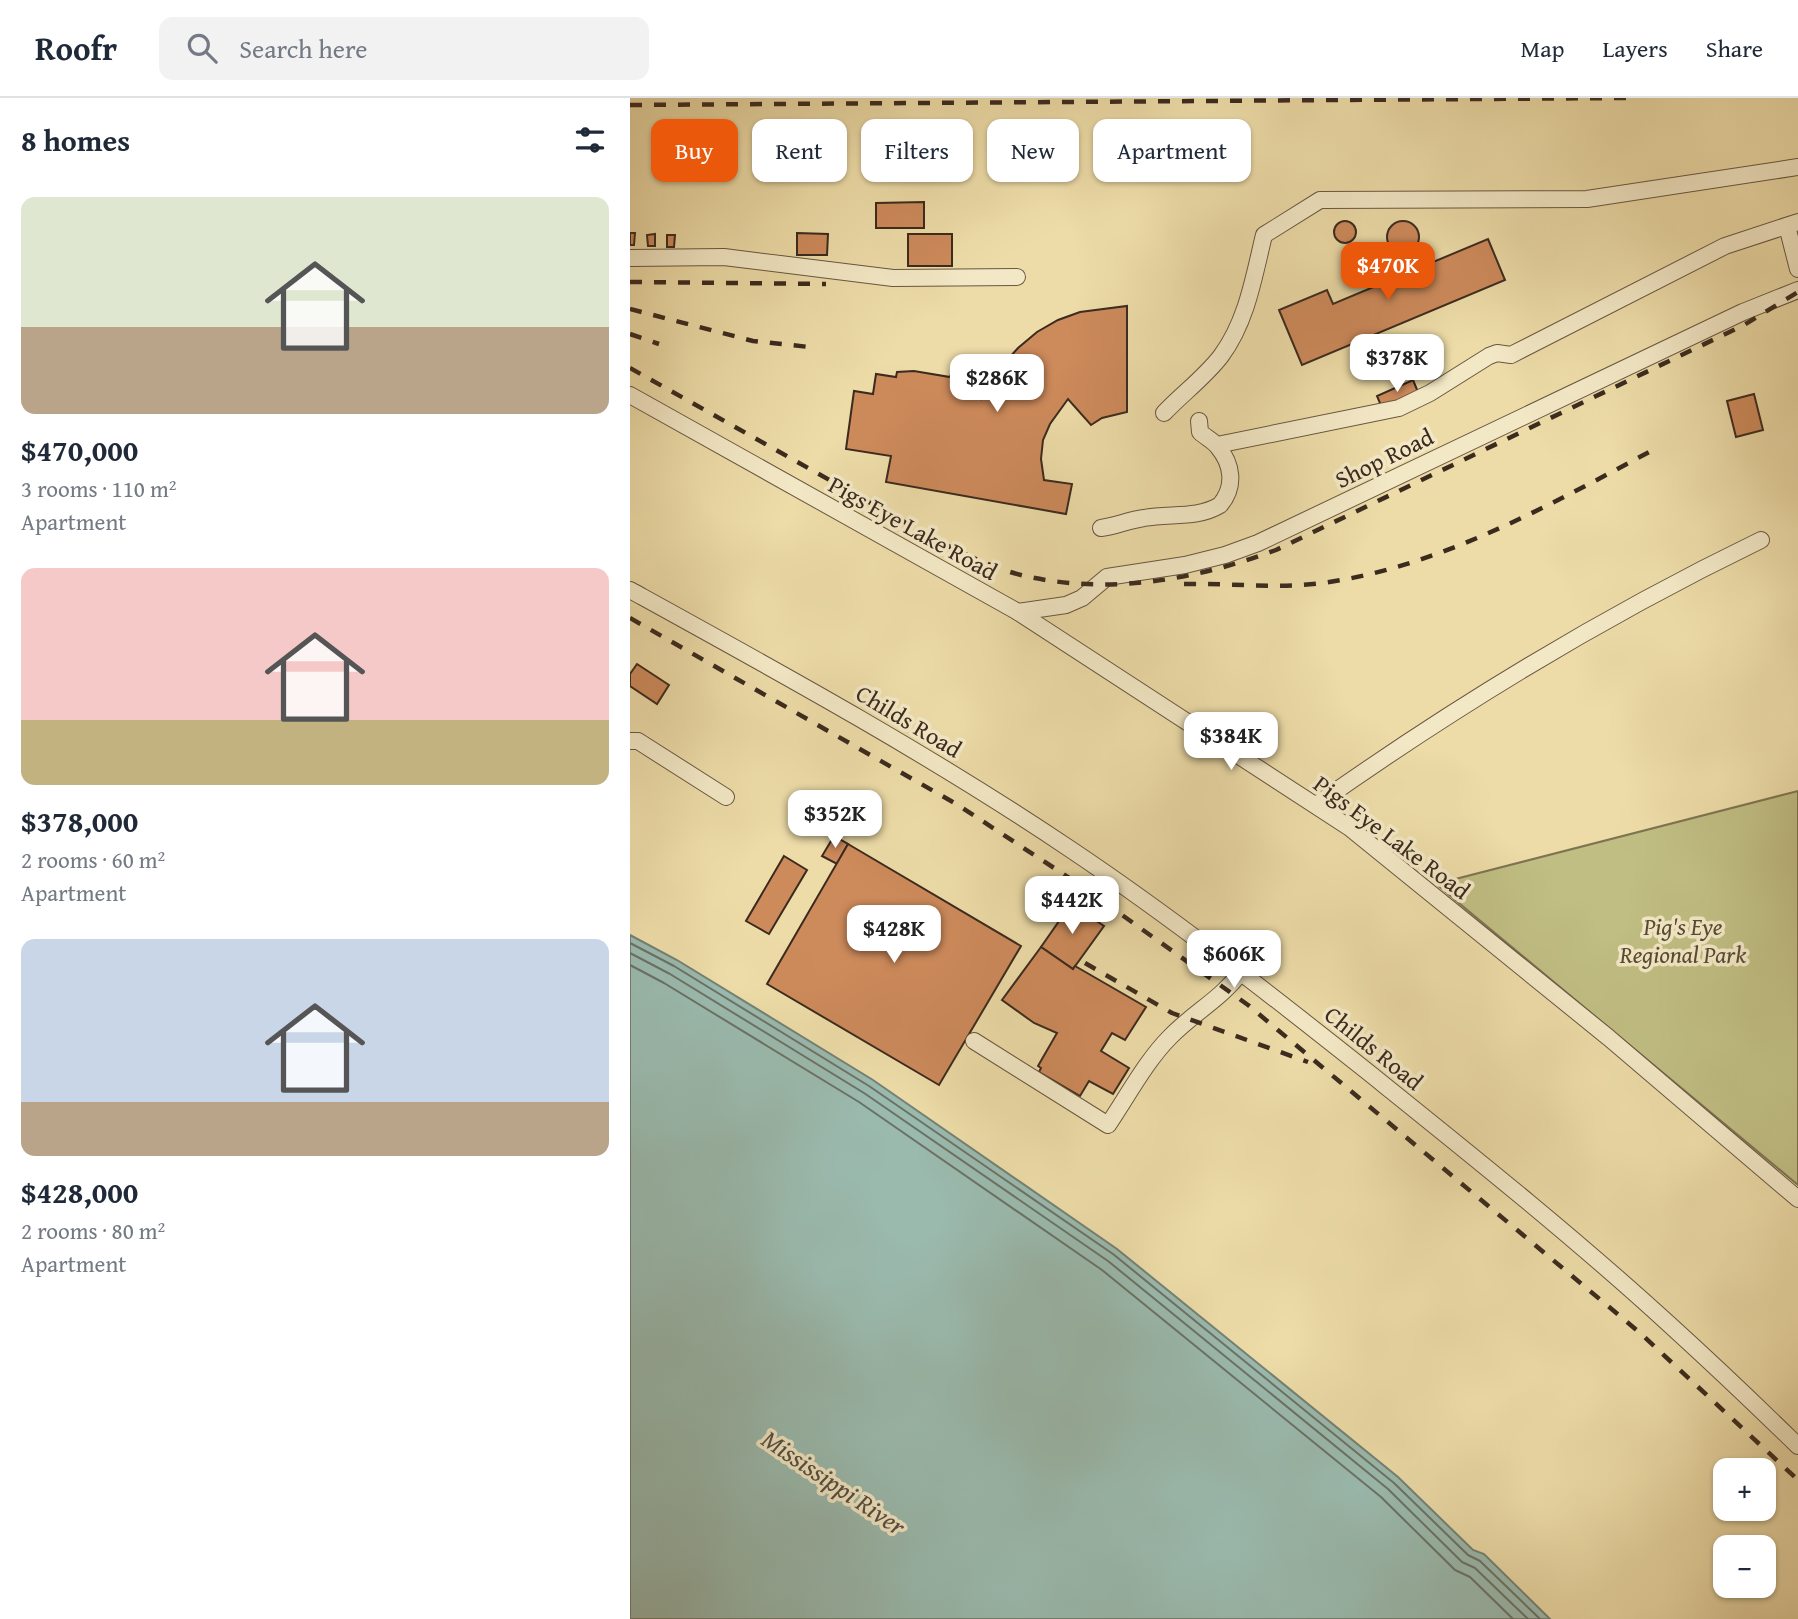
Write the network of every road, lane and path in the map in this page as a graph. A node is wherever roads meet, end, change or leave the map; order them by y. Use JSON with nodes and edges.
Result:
{"nodes":[{"id":1,"x":1798,"y":167,"type":"edge"},
{"id":2,"x":1792,"y":224,"type":"edge"},
{"id":3,"x":630,"y":258,"type":"edge"},
{"id":4,"x":1798,"y":269,"type":"edge"},
{"id":5,"x":1017,"y":277,"type":"dead end"},
{"id":6,"x":1798,"y":290,"type":"edge"},
{"id":7,"x":630,"y":395,"type":"edge"},
{"id":8,"x":1164,"y":413,"type":"dead end"},
{"id":9,"x":1199,"y":421,"type":"dead end"},
{"id":10,"x":1217,"y":445,"type":"junction"},
{"id":11,"x":1101,"y":528,"type":"dead end"},
{"id":12,"x":1761,"y":540,"type":"dead end"},
{"id":13,"x":630,"y":590,"type":"edge"},
{"id":14,"x":1018,"y":612,"type":"junction"},
{"id":15,"x":630,"y":741,"type":"edge"},
{"id":16,"x":726,"y":797,"type":"dead end"},
{"id":17,"x":1316,"y":806,"type":"junction"},
{"id":18,"x":1241,"y":972,"type":"junction"},
{"id":19,"x":974,"y":1041,"type":"dead end"},
{"id":20,"x":1798,"y":1199,"type":"edge"},
{"id":21,"x":1798,"y":1446,"type":"edge"}],
"edges":[{"from":1,"to":8,"type":"street"},
{"from":2,"to":4,"type":"street"},
{"from":2,"to":10,"type":"street"},
{"from":3,"to":5,"type":"street"},
{"from":6,"to":14,"type":"street","name":"Shop Road"},
{"from":7,"to":14,"type":"street","name":"Pigs Eye Lake Road"},
{"from":9,"to":10,"type":"street"},
{"from":10,"to":11,"type":"street"},
{"from":12,"to":17,"type":"street"},
{"from":13,"to":18,"type":"street","name":"Childs Road"},
{"from":14,"to":17,"type":"street","name":"Pigs Eye Lake Road"},
{"from":15,"to":16,"type":"street"},
{"from":17,"to":20,"type":"street","name":"Pigs Eye Lake Road"},
{"from":18,"to":19,"type":"street"},
{"from":18,"to":21,"type":"street","name":"Childs Road"}]}
